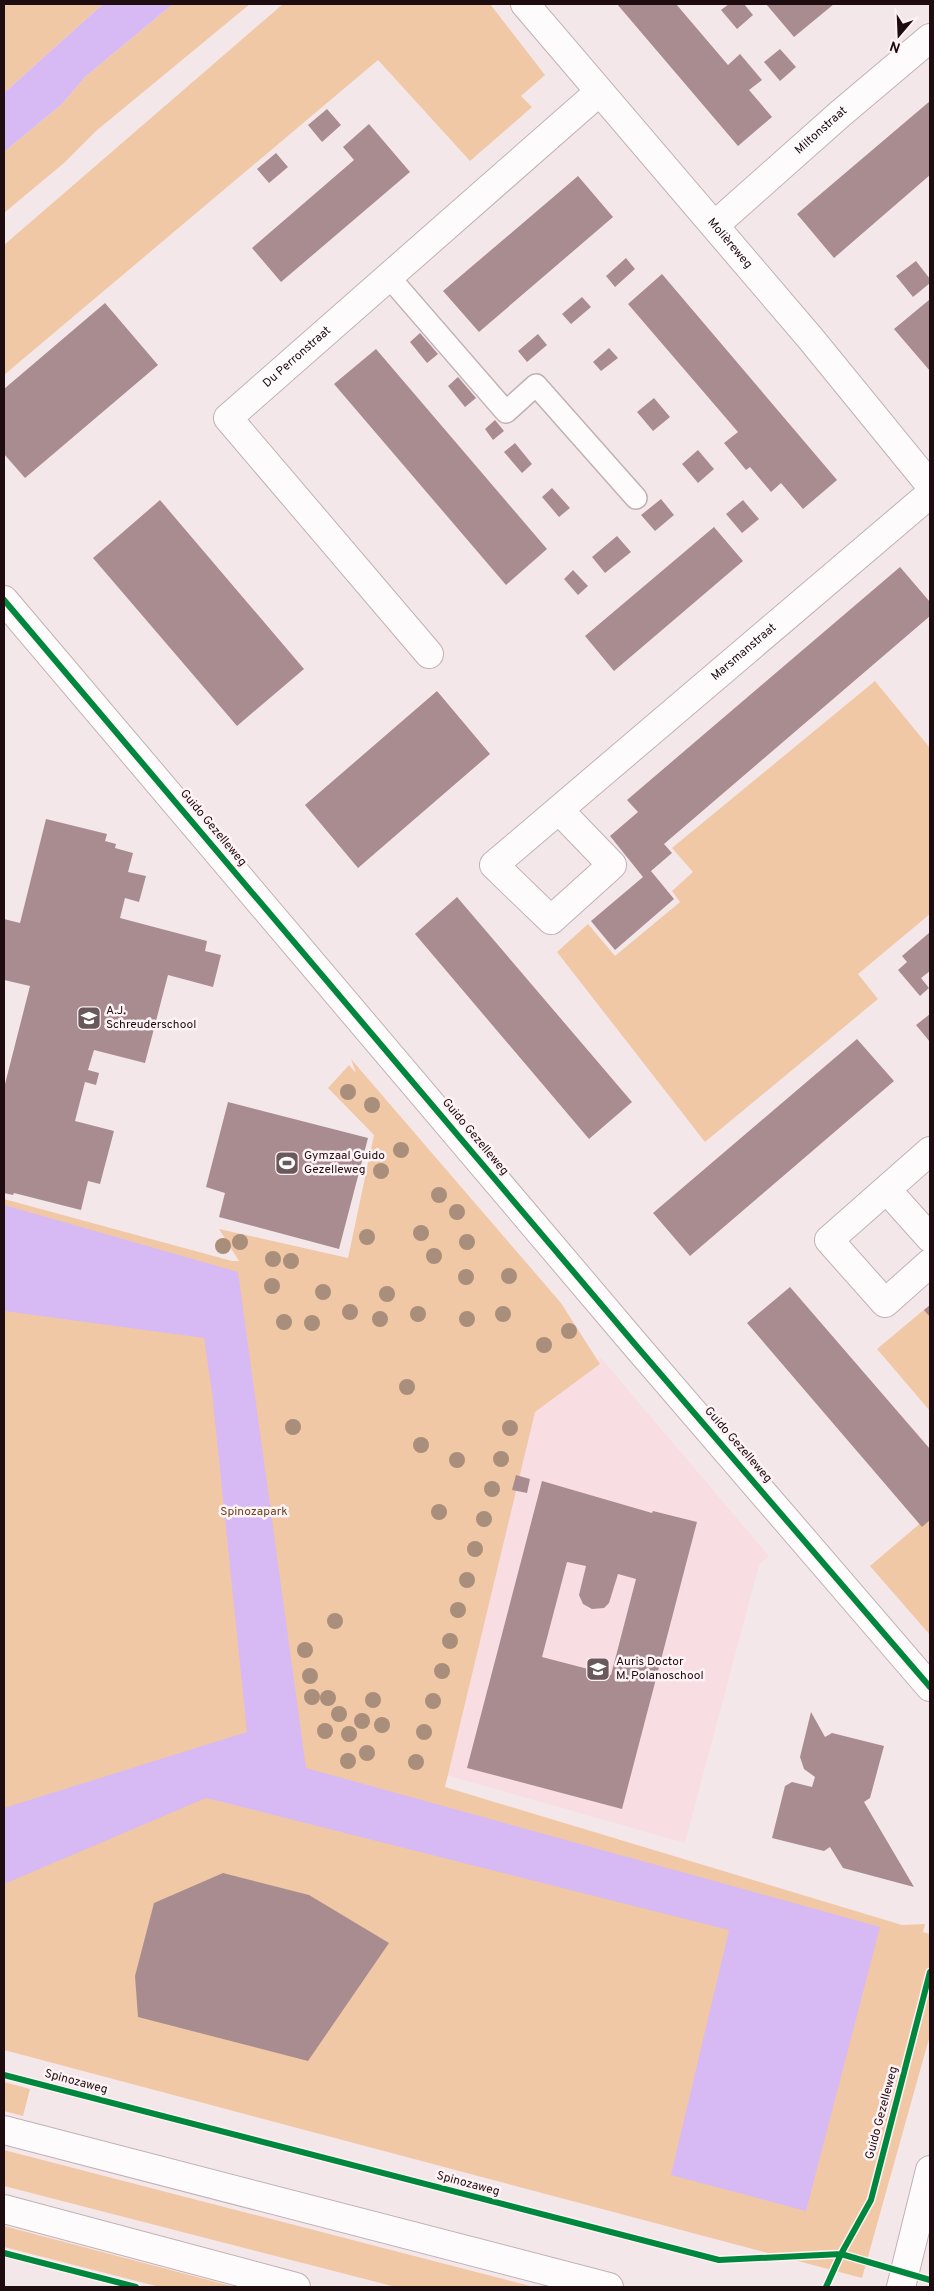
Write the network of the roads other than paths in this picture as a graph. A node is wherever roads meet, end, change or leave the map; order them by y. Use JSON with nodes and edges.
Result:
{"nodes":[{"id":1,"x":526,"y":4,"type":"edge"},
{"id":2,"x":930,"y":38,"type":"edge"},
{"id":3,"x":600,"y":92,"type":"junction"},
{"id":4,"x":715,"y":225,"type":"junction"},
{"id":5,"x":389,"y":277,"type":"junction"},
{"id":6,"x":930,"y":485,"type":"edge"},
{"id":7,"x":930,"y":494,"type":"edge"},
{"id":8,"x":636,"y":498,"type":"dead end"},
{"id":9,"x":4,"y":600,"type":"edge"},
{"id":10,"x":429,"y":654,"type":"dead end"},
{"id":11,"x":559,"y":810,"type":"dead end"},
{"id":12,"x":930,"y":1151,"type":"edge"},
{"id":13,"x":887,"y":1190,"type":"junction"},
{"id":14,"x":930,"y":1238,"type":"edge"},
{"id":15,"x":930,"y":1263,"type":"edge"},
{"id":16,"x":930,"y":1687,"type":"edge"},
{"id":17,"x":4,"y":2130,"type":"edge"},
{"id":18,"x":930,"y":2170,"type":"edge"},
{"id":19,"x":4,"y":2209,"type":"edge"},
{"id":20,"x":296,"y":2287,"type":"edge"},
{"id":21,"x":609,"y":2287,"type":"edge"},
{"id":22,"x":901,"y":2287,"type":"edge"}],
"edges":[{"from":1,"to":3,"type":"street","name":"Molièreweg"},
{"from":2,"to":4,"type":"street","name":"Miltonstraat"},
{"from":3,"to":4,"type":"street","name":"Molièreweg"},
{"from":3,"to":5,"type":"street","name":"Du Perronstraat"},
{"from":4,"to":6,"type":"street","name":"Molièreweg"},
{"from":5,"to":8,"type":"lane"},
{"from":5,"to":10,"type":"street","name":"Du Perronstraat"},
{"from":7,"to":11,"type":"street","name":"Marsmanstraat"},
{"from":9,"to":16,"type":"street","name":"Guido Gezelleweg"},
{"from":12,"to":13,"type":"street"},
{"from":13,"to":14,"type":"street"},
{"from":13,"to":15,"type":"street"},
{"from":17,"to":21,"type":"street"},
{"from":18,"to":22,"type":"street"},
{"from":19,"to":20,"type":"street"}]}
